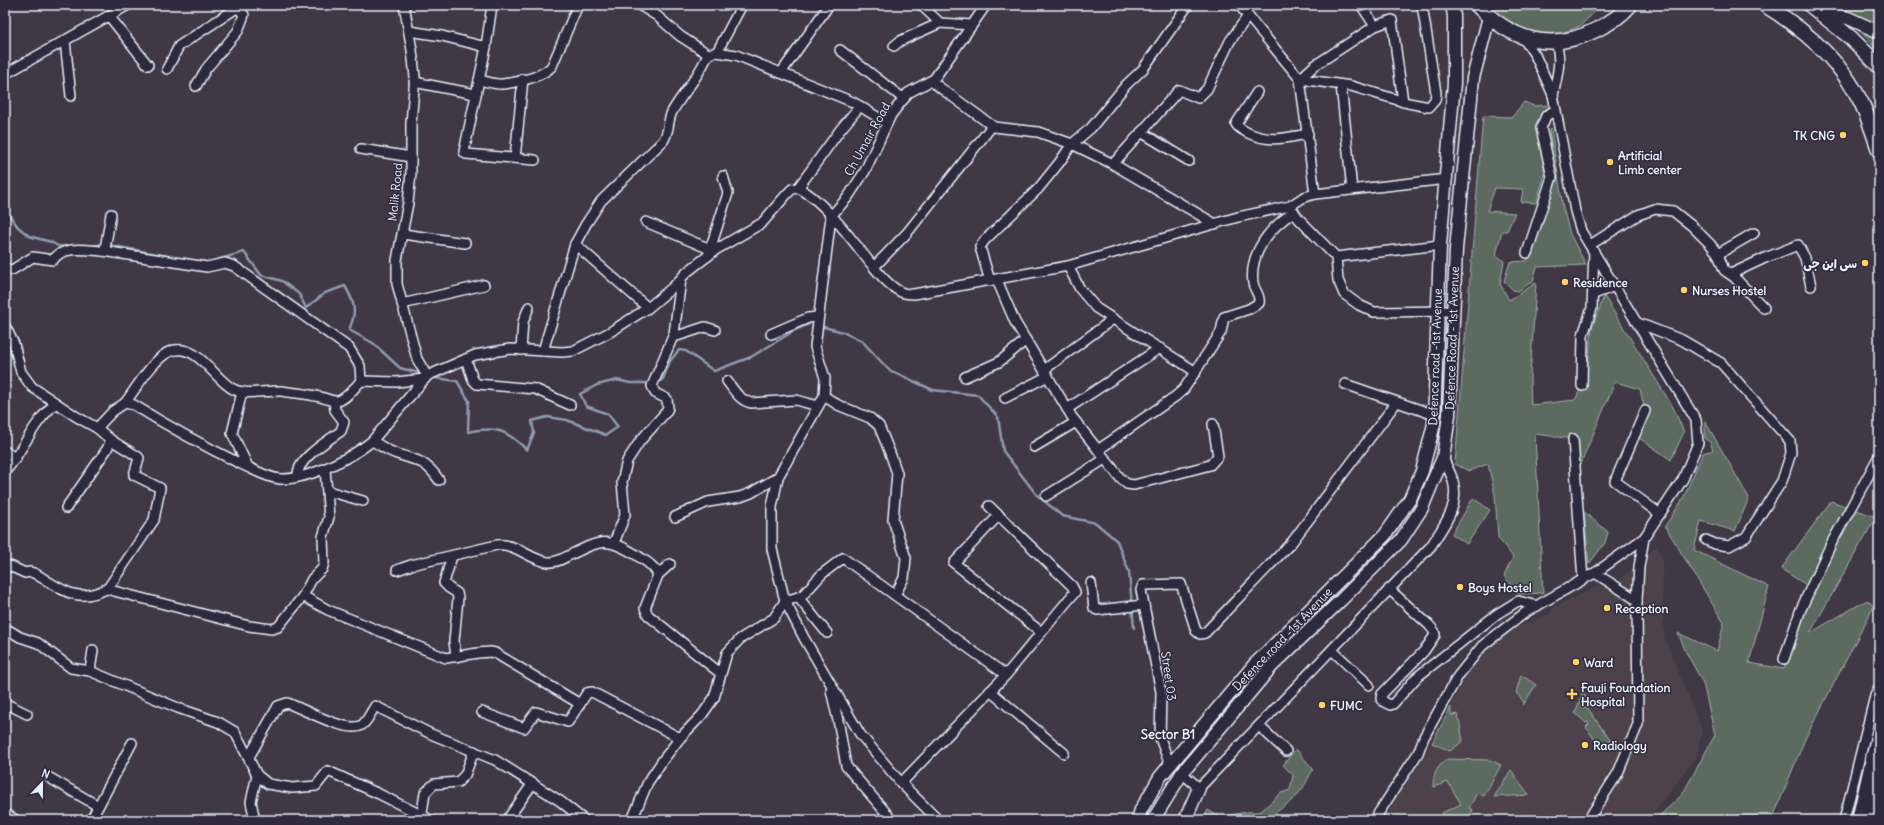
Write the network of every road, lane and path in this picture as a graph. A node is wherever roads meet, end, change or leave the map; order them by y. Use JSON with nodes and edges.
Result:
{"nodes":[{"id":1,"x":128,"y":5,"type":"edge"},
{"id":2,"x":404,"y":5,"type":"edge"},
{"id":3,"x":492,"y":5,"type":"edge"},
{"id":4,"x":578,"y":5,"type":"edge"},
{"id":5,"x":639,"y":5,"type":"edge"},
{"id":6,"x":742,"y":5,"type":"edge"},
{"id":7,"x":829,"y":5,"type":"edge"},
{"id":8,"x":921,"y":5,"type":"edge"},
{"id":9,"x":986,"y":5,"type":"edge"},
{"id":10,"x":1188,"y":5,"type":"edge"},
{"id":11,"x":1239,"y":5,"type":"edge"},
{"id":12,"x":1361,"y":5,"type":"edge"},
{"id":13,"x":1422,"y":5,"type":"edge"},
{"id":14,"x":1452,"y":5,"type":"edge"},
{"id":15,"x":1476,"y":5,"type":"edge"},
{"id":16,"x":1630,"y":5,"type":"edge"},
{"id":17,"x":1765,"y":5,"type":"edge"},
{"id":18,"x":237,"y":6,"type":"edge"},
{"id":19,"x":1814,"y":8,"type":"edge"},
{"id":20,"x":109,"y":16,"type":"junction"},
{"id":21,"x":1248,"y":16,"type":"junction"},
{"id":22,"x":1489,"y":17,"type":"junction"},
{"id":23,"x":940,"y":23,"type":"junction"},
{"id":24,"x":972,"y":25,"type":"junction"},
{"id":25,"x":1375,"y":26,"type":"junction"},
{"id":26,"x":409,"y":31,"type":"junction"},
{"id":27,"x":1879,"y":32,"type":"edge"},
{"id":28,"x":1523,"y":38,"type":"junction"},
{"id":29,"x":65,"y":41,"type":"junction"},
{"id":30,"x":1556,"y":43,"type":"junction"},
{"id":31,"x":894,"y":46,"type":"dead end"},
{"id":32,"x":486,"y":47,"type":"junction"},
{"id":33,"x":840,"y":50,"type":"dead end"},
{"id":34,"x":712,"y":53,"type":"junction"},
{"id":35,"x":148,"y":65,"type":"dead end"},
{"id":36,"x":1879,"y":66,"type":"edge"},
{"id":37,"x":167,"y":68,"type":"dead end"},
{"id":38,"x":781,"y":73,"type":"junction"},
{"id":39,"x":5,"y":74,"type":"edge"},
{"id":40,"x":523,"y":79,"type":"junction"},
{"id":41,"x":1300,"y":79,"type":"junction"},
{"id":42,"x":479,"y":80,"type":"junction"},
{"id":43,"x":931,"y":81,"type":"junction"},
{"id":44,"x":414,"y":82,"type":"junction"},
{"id":45,"x":1341,"y":85,"type":"junction"},
{"id":46,"x":196,"y":86,"type":"dead end"},
{"id":47,"x":1257,"y":92,"type":"dead end"},
{"id":48,"x":475,"y":94,"type":"junction"},
{"id":49,"x":1553,"y":95,"type":"junction"},
{"id":50,"x":71,"y":96,"type":"dead end"},
{"id":51,"x":904,"y":99,"type":"junction"},
{"id":52,"x":1403,"y":102,"type":"junction"},
{"id":53,"x":1862,"y":104,"type":"junction"},
{"id":54,"x":860,"y":106,"type":"junction"},
{"id":55,"x":1556,"y":110,"type":"junction"},
{"id":56,"x":1879,"y":119,"type":"edge"},
{"id":57,"x":887,"y":123,"type":"junction"},
{"id":58,"x":992,"y":126,"type":"junction"},
{"id":59,"x":1141,"y":132,"type":"junction"},
{"id":60,"x":1308,"y":134,"type":"junction"},
{"id":61,"x":1072,"y":144,"type":"junction"},
{"id":62,"x":361,"y":149,"type":"dead end"},
{"id":63,"x":1879,"y":150,"type":"edge"},
{"id":64,"x":411,"y":156,"type":"junction"},
{"id":65,"x":515,"y":158,"type":"junction"},
{"id":66,"x":535,"y":160,"type":"dead end"},
{"id":67,"x":1189,"y":162,"type":"dead end"},
{"id":68,"x":1114,"y":164,"type":"junction"},
{"id":69,"x":722,"y":176,"type":"dead end"},
{"id":70,"x":1447,"y":179,"type":"junction"},
{"id":71,"x":798,"y":188,"type":"junction"},
{"id":72,"x":1352,"y":190,"type":"junction"},
{"id":73,"x":1315,"y":194,"type":"junction"},
{"id":74,"x":1292,"y":209,"type":"junction"},
{"id":75,"x":111,"y":214,"type":"dead end"},
{"id":76,"x":831,"y":216,"type":"junction"},
{"id":77,"x":646,"y":222,"type":"dead end"},
{"id":78,"x":1215,"y":224,"type":"junction"},
{"id":79,"x":1754,"y":233,"type":"dead end"},
{"id":80,"x":403,"y":234,"type":"junction"},
{"id":81,"x":465,"y":243,"type":"dead end"},
{"id":82,"x":575,"y":244,"type":"junction"},
{"id":83,"x":1440,"y":245,"type":"junction"},
{"id":84,"x":105,"y":246,"type":"junction"},
{"id":85,"x":1592,"y":248,"type":"junction"},
{"id":86,"x":709,"y":253,"type":"junction"},
{"id":87,"x":1527,"y":253,"type":"dead end"},
{"id":88,"x":1718,"y":254,"type":"junction"},
{"id":89,"x":1336,"y":258,"type":"junction"},
{"id":90,"x":1068,"y":266,"type":"junction"},
{"id":91,"x":874,"y":267,"type":"junction"},
{"id":92,"x":5,"y":268,"type":"edge"},
{"id":93,"x":1730,"y":274,"type":"junction"},
{"id":94,"x":681,"y":279,"type":"junction"},
{"id":95,"x":993,"y":281,"type":"junction"},
{"id":96,"x":484,"y":285,"type":"dead end"},
{"id":97,"x":1615,"y":286,"type":"junction"},
{"id":98,"x":1811,"y":286,"type":"dead end"},
{"id":99,"x":1594,"y":294,"type":"junction"},
{"id":100,"x":402,"y":304,"type":"junction"},
{"id":101,"x":529,"y":307,"type":"dead end"},
{"id":102,"x":648,"y":308,"type":"junction"},
{"id":103,"x":1764,"y":308,"type":"dead end"},
{"id":104,"x":1437,"y":311,"type":"junction"},
{"id":105,"x":1453,"y":311,"type":"junction"},
{"id":106,"x":818,"y":317,"type":"junction"},
{"id":107,"x":1114,"y":319,"type":"junction"},
{"id":108,"x":1638,"y":323,"type":"junction"},
{"id":109,"x":5,"y":326,"type":"edge"},
{"id":110,"x":715,"y":330,"type":"dead end"},
{"id":111,"x":674,"y":334,"type":"junction"},
{"id":112,"x":771,"y":334,"type":"dead end"},
{"id":113,"x":1026,"y":340,"type":"junction"},
{"id":114,"x":1160,"y":348,"type":"junction"},
{"id":115,"x":521,"y":350,"type":"junction"},
{"id":116,"x":542,"y":351,"type":"junction"},
{"id":117,"x":466,"y":359,"type":"junction"},
{"id":118,"x":1196,"y":372,"type":"junction"},
{"id":119,"x":1046,"y":373,"type":"junction"},
{"id":120,"x":426,"y":377,"type":"junction"},
{"id":121,"x":965,"y":377,"type":"dead end"},
{"id":122,"x":361,"y":381,"type":"junction"},
{"id":123,"x":726,"y":381,"type":"dead end"},
{"id":124,"x":1344,"y":384,"type":"dead end"},
{"id":125,"x":1582,"y":386,"type":"dead end"},
{"id":126,"x":242,"y":392,"type":"junction"},
{"id":127,"x":824,"y":396,"type":"junction"},
{"id":128,"x":1005,"y":398,"type":"dead end"},
{"id":129,"x":334,"y":401,"type":"junction"},
{"id":130,"x":56,"y":403,"type":"junction"},
{"id":131,"x":125,"y":403,"type":"junction"},
{"id":132,"x":1396,"y":403,"type":"junction"},
{"id":133,"x":570,"y":405,"type":"dead end"},
{"id":134,"x":818,"y":406,"type":"junction"},
{"id":135,"x":1067,"y":409,"type":"junction"},
{"id":136,"x":1645,"y":412,"type":"dead end"},
{"id":137,"x":1435,"y":415,"type":"junction"},
{"id":138,"x":1076,"y":422,"type":"junction"},
{"id":139,"x":1213,"y":424,"type":"dead end"},
{"id":140,"x":97,"y":428,"type":"junction"},
{"id":141,"x":1573,"y":439,"type":"dead end"},
{"id":142,"x":111,"y":440,"type":"junction"},
{"id":143,"x":372,"y":441,"type":"junction"},
{"id":144,"x":1034,"y":447,"type":"dead end"},
{"id":145,"x":1098,"y":450,"type":"junction"},
{"id":146,"x":5,"y":451,"type":"edge"},
{"id":147,"x":1879,"y":456,"type":"edge"},
{"id":148,"x":1443,"y":458,"type":"junction"},
{"id":149,"x":16,"y":459,"type":"junction"},
{"id":150,"x":1105,"y":459,"type":"junction"},
{"id":151,"x":248,"y":467,"type":"junction"},
{"id":152,"x":325,"y":469,"type":"junction"},
{"id":153,"x":5,"y":472,"type":"edge"},
{"id":154,"x":298,"y":476,"type":"junction"},
{"id":155,"x":778,"y":477,"type":"junction"},
{"id":156,"x":439,"y":480,"type":"dead end"},
{"id":157,"x":328,"y":491,"type":"junction"},
{"id":158,"x":1046,"y":496,"type":"dead end"},
{"id":159,"x":363,"y":501,"type":"dead end"},
{"id":160,"x":990,"y":506,"type":"dead end"},
{"id":161,"x":66,"y":508,"type":"dead end"},
{"id":162,"x":1660,"y":514,"type":"junction"},
{"id":163,"x":998,"y":515,"type":"junction"},
{"id":164,"x":675,"y":517,"type":"dead end"},
{"id":165,"x":1644,"y":538,"type":"junction"},
{"id":166,"x":1706,"y":540,"type":"dead end"},
{"id":167,"x":614,"y":543,"type":"junction"},
{"id":168,"x":452,"y":556,"type":"junction"},
{"id":169,"x":670,"y":564,"type":"dead end"},
{"id":170,"x":5,"y":568,"type":"edge"},
{"id":171,"x":397,"y":570,"type":"dead end"},
{"id":172,"x":1595,"y":573,"type":"junction"},
{"id":173,"x":658,"y":575,"type":"junction"},
{"id":174,"x":1583,"y":580,"type":"junction"},
{"id":175,"x":1091,"y":583,"type":"dead end"},
{"id":176,"x":108,"y":588,"type":"junction"},
{"id":177,"x":1389,"y":589,"type":"junction"},
{"id":178,"x":895,"y":595,"type":"junction"},
{"id":179,"x":303,"y":596,"type":"junction"},
{"id":180,"x":798,"y":597,"type":"junction"},
{"id":181,"x":785,"y":600,"type":"junction"},
{"id":182,"x":1637,"y":600,"type":"junction"},
{"id":183,"x":1136,"y":606,"type":"junction"},
{"id":184,"x":1537,"y":606,"type":"junction"},
{"id":185,"x":5,"y":628,"type":"edge"},
{"id":186,"x":1041,"y":632,"type":"junction"},
{"id":187,"x":827,"y":634,"type":"dead end"},
{"id":188,"x":93,"y":650,"type":"dead end"},
{"id":189,"x":1332,"y":650,"type":"junction"},
{"id":190,"x":456,"y":657,"type":"junction"},
{"id":191,"x":1784,"y":659,"type":"dead end"},
{"id":192,"x":90,"y":671,"type":"junction"},
{"id":193,"x":720,"y":673,"type":"junction"},
{"id":194,"x":1006,"y":675,"type":"junction"},
{"id":195,"x":828,"y":679,"type":"junction"},
{"id":196,"x":1369,"y":685,"type":"dead end"},
{"id":197,"x":1879,"y":688,"type":"edge"},
{"id":198,"x":990,"y":691,"type":"junction"},
{"id":199,"x":5,"y":703,"type":"edge"},
{"id":200,"x":580,"y":704,"type":"junction"},
{"id":201,"x":482,"y":712,"type":"dead end"},
{"id":202,"x":26,"y":714,"type":"dead end"},
{"id":203,"x":1259,"y":726,"type":"junction"},
{"id":204,"x":1879,"y":728,"type":"edge"},
{"id":205,"x":680,"y":738,"type":"junction"},
{"id":206,"x":132,"y":743,"type":"dead end"},
{"id":207,"x":474,"y":751,"type":"junction"},
{"id":208,"x":1286,"y":751,"type":"dead end"},
{"id":209,"x":1064,"y":753,"type":"dead end"},
{"id":210,"x":249,"y":757,"type":"junction"},
{"id":211,"x":1170,"y":765,"type":"junction"},
{"id":212,"x":1182,"y":773,"type":"junction"},
{"id":213,"x":1879,"y":774,"type":"edge"},
{"id":214,"x":257,"y":775,"type":"junction"},
{"id":215,"x":48,"y":777,"type":"dead end"},
{"id":216,"x":533,"y":783,"type":"junction"},
{"id":217,"x":901,"y":783,"type":"junction"},
{"id":218,"x":1199,"y":788,"type":"junction"},
{"id":219,"x":1163,"y":803,"type":"junction"},
{"id":220,"x":98,"y":806,"type":"junction"},
{"id":221,"x":5,"y":814,"type":"edge"},
{"id":222,"x":888,"y":815,"type":"dead end"},
{"id":223,"x":422,"y":817,"type":"edge"},
{"id":224,"x":935,"y":817,"type":"dead end"},
{"id":225,"x":16,"y":820,"type":"edge"},
{"id":226,"x":91,"y":820,"type":"edge"},
{"id":227,"x":255,"y":820,"type":"edge"},
{"id":228,"x":431,"y":820,"type":"edge"},
{"id":229,"x":507,"y":820,"type":"edge"},
{"id":230,"x":584,"y":820,"type":"edge"},
{"id":231,"x":632,"y":820,"type":"edge"},
{"id":232,"x":1138,"y":820,"type":"edge"},
{"id":233,"x":1153,"y":820,"type":"edge"},
{"id":234,"x":1160,"y":820,"type":"edge"},
{"id":235,"x":1185,"y":820,"type":"edge"},
{"id":236,"x":1374,"y":820,"type":"edge"},
{"id":237,"x":1588,"y":820,"type":"edge"},
{"id":238,"x":1844,"y":820,"type":"edge"},
{"id":239,"x":1858,"y":820,"type":"edge"},
{"id":240,"x":1867,"y":820,"type":"edge"}],
"edges":[{"from":1,"to":20,"type":"street"},
{"from":2,"to":26,"type":"street","name":"Malik Road"},
{"from":3,"to":32,"type":"street"},
{"from":4,"to":40,"type":"street"},
{"from":5,"to":34,"type":"street"},
{"from":6,"to":34,"type":"street"},
{"from":7,"to":38,"type":"street"},
{"from":8,"to":23,"type":"street"},
{"from":9,"to":24,"type":"street","name":"Ch Umair Road"},
{"from":10,"to":61,"type":"street"},
{"from":11,"to":21,"type":"street"},
{"from":12,"to":25,"type":"street"},
{"from":13,"to":52,"type":"street"},
{"from":14,"to":70,"type":"main road","name":"Defence road -1st Avenue"},
{"from":15,"to":22,"type":"highway"},
{"from":16,"to":30,"type":"highway"},
{"from":17,"to":53,"type":"highway"},
{"from":18,"to":37,"type":"street"},
{"from":18,"to":46,"type":"street"},
{"from":19,"to":27,"type":"main road"},
{"from":19,"to":36,"type":"highway"},
{"from":20,"to":29,"type":"street"},
{"from":20,"to":35,"type":"street"},
{"from":21,"to":41,"type":"street"},
{"from":21,"to":59,"type":"street"},
{"from":22,"to":28,"type":"highway"},
{"from":22,"to":105,"type":"main road","name":"Defence Road - 1st Avenue"},
{"from":23,"to":24,"type":"street"},
{"from":23,"to":31,"type":"street"},
{"from":24,"to":43,"type":"street","name":"Ch Umair Road"},
{"from":25,"to":41,"type":"street"},
{"from":25,"to":52,"type":"street"},
{"from":26,"to":32,"type":"street"},
{"from":26,"to":44,"type":"street","name":"Malik Road"},
{"from":28,"to":30,"type":"highway"},
{"from":28,"to":49,"type":"street"},
{"from":29,"to":39,"type":"street"},
{"from":29,"to":50,"type":"street"},
{"from":30,"to":49,"type":"street"},
{"from":32,"to":42,"type":"street"},
{"from":33,"to":51,"type":"street"},
{"from":34,"to":38,"type":"street"},
{"from":34,"to":82,"type":"street"},
{"from":38,"to":54,"type":"street"},
{"from":40,"to":42,"type":"street"},
{"from":40,"to":65,"type":"street"},
{"from":41,"to":45,"type":"street"},
{"from":41,"to":60,"type":"street"},
{"from":42,"to":48,"type":"street"},
{"from":43,"to":51,"type":"street","name":"Ch Umair Road"},
{"from":43,"to":58,"type":"street"},
{"from":44,"to":48,"type":"street"},
{"from":44,"to":64,"type":"street","name":"Malik Road"},
{"from":45,"to":52,"type":"street"},
{"from":45,"to":72,"type":"street"},
{"from":47,"to":60,"type":"street"},
{"from":48,"to":65,"type":"street"},
{"from":49,"to":55,"type":"street"},
{"from":51,"to":57,"type":"street","name":"Ch Umair Road"},
{"from":53,"to":56,"type":"highway"},
{"from":53,"to":63,"type":"highway"},
{"from":54,"to":57,"type":"street"},
{"from":54,"to":71,"type":"street"},
{"from":55,"to":85,"type":"street"},
{"from":55,"to":87,"type":"street"},
{"from":57,"to":76,"type":"street","name":"Ch Umair Road"},
{"from":58,"to":61,"type":"street"},
{"from":58,"to":91,"type":"street"},
{"from":59,"to":67,"type":"street"},
{"from":59,"to":68,"type":"street"},
{"from":60,"to":73,"type":"street"},
{"from":61,"to":68,"type":"street"},
{"from":61,"to":95,"type":"street"},
{"from":62,"to":64,"type":"street"},
{"from":64,"to":80,"type":"street","name":"Malik Road"},
{"from":65,"to":66,"type":"street"},
{"from":68,"to":78,"type":"street"},
{"from":69,"to":86,"type":"street"},
{"from":70,"to":72,"type":"street"},
{"from":70,"to":83,"type":"main road","name":"Defence road -1st Avenue"},
{"from":71,"to":76,"type":"street"},
{"from":71,"to":86,"type":"street"},
{"from":72,"to":73,"type":"street"},
{"from":73,"to":74,"type":"street"},
{"from":74,"to":78,"type":"street"},
{"from":74,"to":89,"type":"street"},
{"from":74,"to":118,"type":"street"},
{"from":75,"to":84,"type":"street"},
{"from":76,"to":91,"type":"street"},
{"from":76,"to":106,"type":"street"},
{"from":77,"to":86,"type":"street"},
{"from":78,"to":90,"type":"street"},
{"from":79,"to":88,"type":"street"},
{"from":80,"to":81,"type":"street"},
{"from":80,"to":100,"type":"street","name":"Malik Road"},
{"from":82,"to":102,"type":"street"},
{"from":82,"to":116,"type":"street"},
{"from":83,"to":89,"type":"street"},
{"from":83,"to":104,"type":"main road","name":"Defence road -1st Avenue"},
{"from":84,"to":92,"type":"street"},
{"from":84,"to":122,"type":"street"},
{"from":85,"to":88,"type":"street"},
{"from":85,"to":97,"type":"street"},
{"from":85,"to":99,"type":"street"},
{"from":86,"to":94,"type":"street"},
{"from":88,"to":93,"type":"street"},
{"from":89,"to":104,"type":"street"},
{"from":90,"to":95,"type":"street"},
{"from":90,"to":107,"type":"street"},
{"from":91,"to":95,"type":"street"},
{"from":93,"to":98,"type":"street"},
{"from":93,"to":103,"type":"street"},
{"from":94,"to":102,"type":"street"},
{"from":94,"to":111,"type":"street"},
{"from":95,"to":113,"type":"street"},
{"from":96,"to":100,"type":"street"},
{"from":97,"to":99,"type":"street"},
{"from":97,"to":108,"type":"street"},
{"from":99,"to":125,"type":"street"},
{"from":100,"to":120,"type":"street","name":"Malik Road"},
{"from":101,"to":115,"type":"street"},
{"from":102,"to":116,"type":"street"},
{"from":104,"to":105,"type":"street"},
{"from":104,"to":137,"type":"main road","name":"Defence road -1st Avenue"},
{"from":105,"to":148,"type":"main road","name":"Defence Road - 1st Avenue"},
{"from":106,"to":112,"type":"street"},
{"from":106,"to":127,"type":"street"},
{"from":107,"to":114,"type":"street"},
{"from":107,"to":119,"type":"street"},
{"from":108,"to":162,"type":"street"},
{"from":108,"to":166,"type":"street"},
{"from":109,"to":130,"type":"street"},
{"from":110,"to":111,"type":"street"},
{"from":111,"to":167,"type":"street"},
{"from":113,"to":119,"type":"street"},
{"from":113,"to":121,"type":"street"},
{"from":114,"to":118,"type":"street"},
{"from":114,"to":135,"type":"street"},
{"from":115,"to":116,"type":"street"},
{"from":115,"to":117,"type":"street"},
{"from":117,"to":120,"type":"street"},
{"from":117,"to":133,"type":"street"},
{"from":118,"to":145,"type":"street"},
{"from":119,"to":128,"type":"street"},
{"from":119,"to":135,"type":"street"},
{"from":120,"to":122,"type":"street"},
{"from":120,"to":143,"type":"street"},
{"from":122,"to":129,"type":"street"},
{"from":123,"to":134,"type":"street"},
{"from":124,"to":132,"type":"street"},
{"from":126,"to":129,"type":"street"},
{"from":126,"to":131,"type":"street"},
{"from":126,"to":151,"type":"street"},
{"from":127,"to":134,"type":"street"},
{"from":127,"to":178,"type":"street"},
{"from":129,"to":154,"type":"street"},
{"from":130,"to":140,"type":"street"},
{"from":130,"to":149,"type":"street"},
{"from":131,"to":140,"type":"street"},
{"from":131,"to":151,"type":"street"},
{"from":132,"to":137,"type":"street"},
{"from":132,"to":183,"type":"street","name":"Street 03"},
{"from":134,"to":155,"type":"street"},
{"from":135,"to":138,"type":"street"},
{"from":136,"to":162,"type":"street"},
{"from":137,"to":211,"type":"main road","name":"Defence road -1st Avenue"},
{"from":138,"to":144,"type":"street"},
{"from":138,"to":145,"type":"street"},
{"from":139,"to":150,"type":"street"},
{"from":140,"to":142,"type":"street"},
{"from":141,"to":174,"type":"street"},
{"from":142,"to":161,"type":"street"},
{"from":142,"to":176,"type":"street"},
{"from":143,"to":152,"type":"street"},
{"from":143,"to":156,"type":"street"},
{"from":145,"to":150,"type":"street"},
{"from":146,"to":149,"type":"street"},
{"from":147,"to":191,"type":"street"},
{"from":148,"to":177,"type":"street"},
{"from":148,"to":212,"type":"main road","name":"Defence Road - 1st Avenue"},
{"from":149,"to":153,"type":"street"},
{"from":150,"to":158,"type":"street"},
{"from":151,"to":154,"type":"street"},
{"from":152,"to":154,"type":"street"},
{"from":152,"to":157,"type":"street"},
{"from":155,"to":164,"type":"street"},
{"from":155,"to":181,"type":"street"},
{"from":157,"to":159,"type":"street"},
{"from":157,"to":179,"type":"street"},
{"from":160,"to":163,"type":"street"},
{"from":162,"to":165,"type":"street"},
{"from":163,"to":186,"type":"street"},
{"from":163,"to":186,"type":"street"},
{"from":165,"to":172,"type":"street"},
{"from":165,"to":182,"type":"street"},
{"from":167,"to":168,"type":"street"},
{"from":167,"to":173,"type":"street"},
{"from":168,"to":171,"type":"street"},
{"from":168,"to":190,"type":"street"},
{"from":169,"to":173,"type":"street"},
{"from":170,"to":176,"type":"street"},
{"from":172,"to":174,"type":"street"},
{"from":172,"to":182,"type":"street"},
{"from":173,"to":193,"type":"street"},
{"from":174,"to":184,"type":"street"},
{"from":175,"to":183,"type":"street"},
{"from":176,"to":179,"type":"street"},
{"from":177,"to":184,"type":"street"},
{"from":177,"to":189,"type":"street"},
{"from":178,"to":180,"type":"street"},
{"from":178,"to":194,"type":"street"},
{"from":179,"to":190,"type":"street"},
{"from":180,"to":181,"type":"street"},
{"from":180,"to":187,"type":"street"},
{"from":181,"to":193,"type":"street"},
{"from":181,"to":195,"type":"street"},
{"from":182,"to":237,"type":"street"},
{"from":183,"to":211,"type":"street","name":"Street 03"},
{"from":184,"to":236,"type":"street"},
{"from":185,"to":192,"type":"street"},
{"from":186,"to":194,"type":"street"},
{"from":188,"to":192,"type":"street"},
{"from":189,"to":196,"type":"street"},
{"from":189,"to":203,"type":"street"},
{"from":190,"to":200,"type":"street"},
{"from":192,"to":210,"type":"street"},
{"from":193,"to":205,"type":"street"},
{"from":194,"to":198,"type":"street"},
{"from":195,"to":217,"type":"street"},
{"from":195,"to":222,"type":"street"},
{"from":197,"to":238,"type":"street"},
{"from":198,"to":209,"type":"street"},
{"from":198,"to":217,"type":"street"},
{"from":199,"to":202,"type":"street"},
{"from":200,"to":201,"type":"street"},
{"from":200,"to":205,"type":"street"},
{"from":203,"to":208,"type":"street"},
{"from":203,"to":218,"type":"street"},
{"from":204,"to":239,"type":"main road"},
{"from":205,"to":231,"type":"street"},
{"from":206,"to":220,"type":"street"},
{"from":207,"to":210,"type":"street"},
{"from":207,"to":216,"type":"street"},
{"from":207,"to":223,"type":"street"},
{"from":210,"to":214,"type":"street"},
{"from":211,"to":232,"type":"main road","name":"Defence road -1st Avenue"},
{"from":212,"to":218,"type":"street"},
{"from":212,"to":219,"type":"main road","name":"Defence Road - 1st Avenue"},
{"from":213,"to":240,"type":"main road"},
{"from":214,"to":223,"type":"street"},
{"from":214,"to":227,"type":"street"},
{"from":215,"to":220,"type":"street"},
{"from":216,"to":229,"type":"street"},
{"from":216,"to":230,"type":"street"},
{"from":217,"to":224,"type":"street"},
{"from":218,"to":235,"type":"main road"},
{"from":219,"to":233,"type":"main road","name":"Defence Road - 1st Avenue"},
{"from":219,"to":234,"type":"street"},
{"from":220,"to":226,"type":"street"},
{"from":221,"to":225,"type":"street"},
{"from":223,"to":228,"type":"street"}]}
